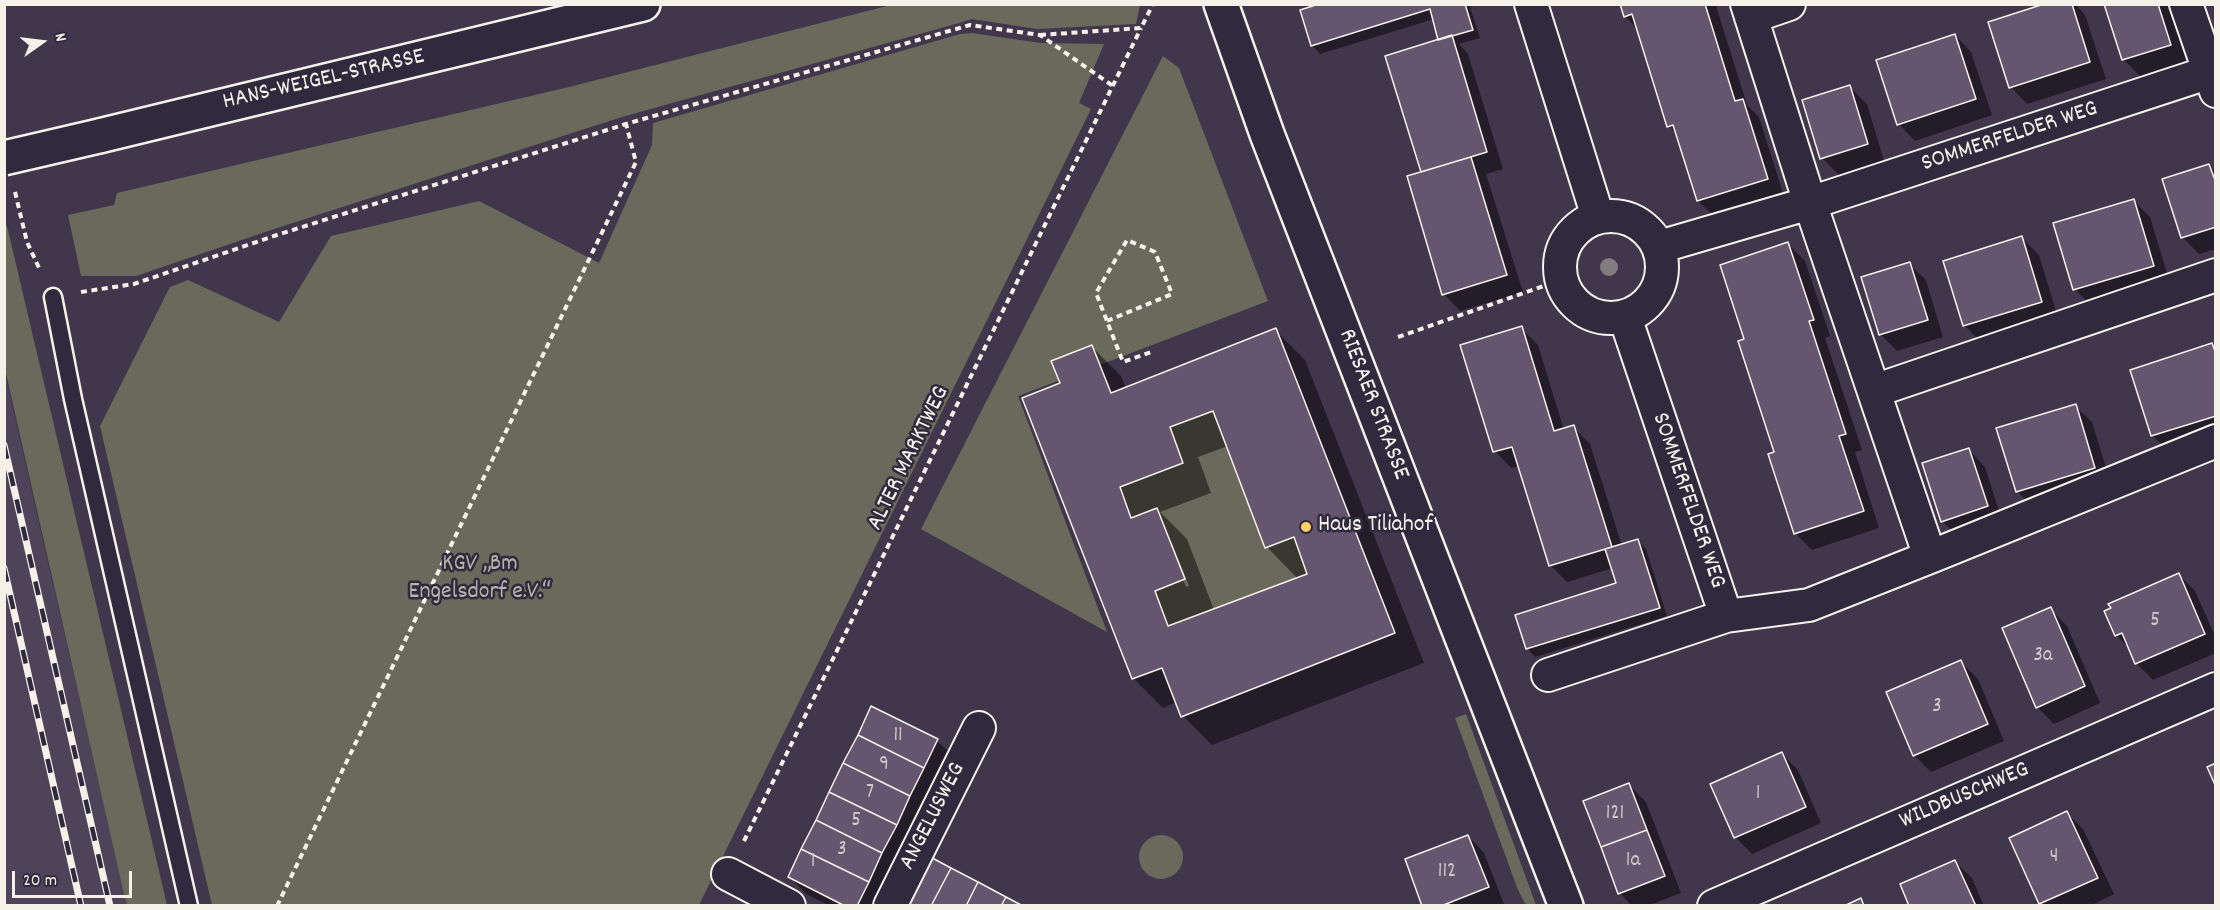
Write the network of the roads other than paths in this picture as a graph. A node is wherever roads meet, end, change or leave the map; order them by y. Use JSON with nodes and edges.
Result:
{"nodes":[{"id":1,"x":643,"y":4,"type":"edge"},
{"id":2,"x":1221,"y":4,"type":"edge"},
{"id":3,"x":1531,"y":4,"type":"edge"},
{"id":4,"x":1789,"y":4,"type":"edge"},
{"id":5,"x":2187,"y":4,"type":"edge"},
{"id":6,"x":1749,"y":10,"type":"edge"},
{"id":7,"x":2213,"y":78,"type":"edge"},
{"id":8,"x":9,"y":172,"type":"edge"},
{"id":9,"x":1810,"y":202,"type":"junction"},
{"id":10,"x":1598,"y":217,"type":"junction"},
{"id":11,"x":1659,"y":247,"type":"junction"},
{"id":12,"x":2216,"y":275,"type":"edge"},
{"id":13,"x":53,"y":297,"type":"road end"},
{"id":14,"x":1625,"y":317,"type":"junction"},
{"id":15,"x":1874,"y":391,"type":"junction"},
{"id":16,"x":2216,"y":441,"type":"edge"},
{"id":17,"x":1930,"y":557,"type":"junction"},
{"id":18,"x":1726,"y":616,"type":"junction"},
{"id":19,"x":1548,"y":675,"type":"dead end"},
{"id":20,"x":2216,"y":689,"type":"edge"},
{"id":21,"x":979,"y":728,"type":"dead end"},
{"id":22,"x":728,"y":874,"type":"road end"},
{"id":23,"x":189,"y":906,"type":"edge"},
{"id":24,"x":789,"y":906,"type":"edge"},
{"id":25,"x":890,"y":906,"type":"edge"},
{"id":26,"x":1566,"y":906,"type":"edge"},
{"id":27,"x":1714,"y":906,"type":"edge"}],
"edges":[{"from":1,"to":8,"type":"main road","name":"HANS-WEIGEL-STRASSE","bridge":true},
{"from":2,"to":26,"type":"main road","name":"RIESAER STRASSE"},
{"from":3,"to":10,"type":"street"},
{"from":4,"to":6,"type":"street"},
{"from":5,"to":7,"type":"street","name":"SOMMERFELDER WEG"},
{"from":6,"to":9,"type":"street"},
{"from":7,"to":9,"type":"street","name":"SOMMERFELDER WEG"},
{"from":9,"to":11,"type":"street","name":"SOMMERFELDER WEG"},
{"from":9,"to":15,"type":"street"},
{"from":10,"to":11,"type":"street"},
{"from":10,"to":14,"type":"street"},
{"from":11,"to":14,"type":"street"},
{"from":12,"to":15,"type":"street"},
{"from":13,"to":23,"type":"lane"},
{"from":14,"to":18,"type":"street","name":"SOMMERFELDER WEG"},
{"from":15,"to":17,"type":"street"},
{"from":16,"to":17,"type":"street","name":"SOMMERFELDER WEG"},
{"from":17,"to":18,"type":"street","name":"SOMMERFELDER WEG"},
{"from":18,"to":19,"type":"street","name":"SOMMERFELDER WEG"},
{"from":20,"to":27,"type":"street","name":"WILDBUSCHWEG"},
{"from":21,"to":25,"type":"street","name":"ANGELUSWEG"},
{"from":22,"to":24,"type":"street"}]}
